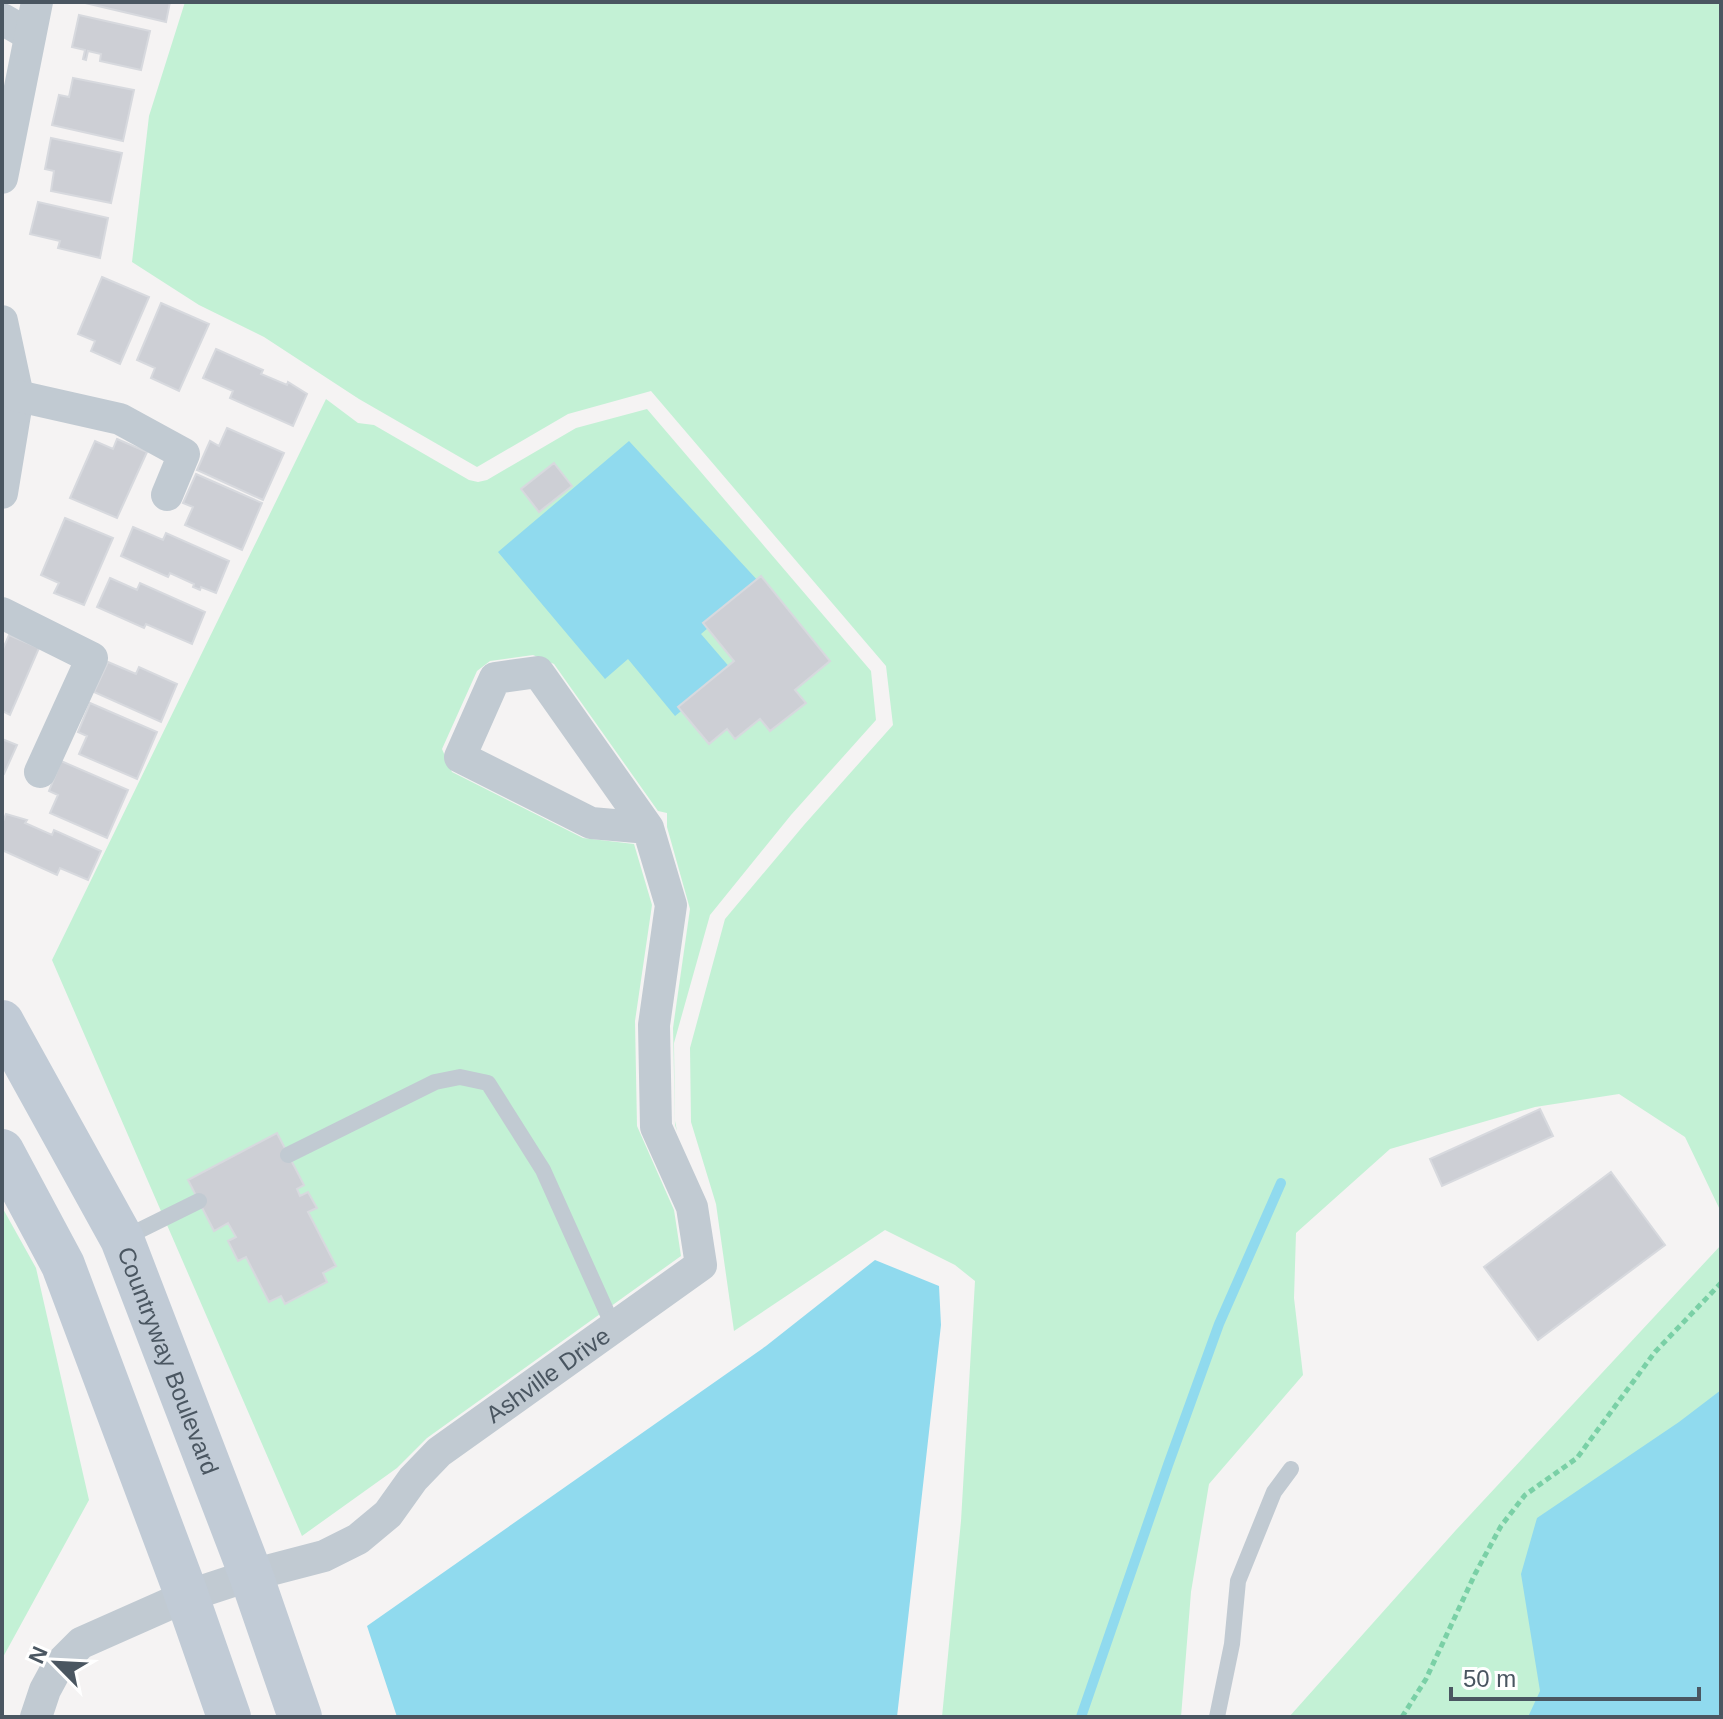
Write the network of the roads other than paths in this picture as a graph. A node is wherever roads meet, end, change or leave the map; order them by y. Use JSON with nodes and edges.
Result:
{"nodes":[{"id":1,"x":37,"y":2,"type":"edge"},
{"id":2,"x":2,"y":19,"type":"edge"},
{"id":3,"x":30,"y":35,"type":"junction"},
{"id":4,"x":2,"y":178,"type":"edge"},
{"id":5,"x":2,"y":321,"type":"edge"},
{"id":6,"x":18,"y":396,"type":"junction"},
{"id":7,"x":2,"y":492,"type":"edge"},
{"id":8,"x":167,"y":495,"type":"dead end"},
{"id":9,"x":2,"y":613,"type":"edge"},
{"id":10,"x":40,"y":772,"type":"dead end"},
{"id":11,"x":648,"y":828,"type":"junction"},
{"id":12,"x":2,"y":1022,"type":"edge"},
{"id":13,"x":2,"y":1151,"type":"edge"},
{"id":14,"x":288,"y":1155,"type":"dead end"},
{"id":15,"x":199,"y":1201,"type":"dead end"},
{"id":16,"x":122,"y":1239,"type":"junction"},
{"id":17,"x":63,"y":1265,"type":"junction"},
{"id":18,"x":614,"y":1328,"type":"junction"},
{"id":19,"x":1291,"y":1469,"type":"dead end"},
{"id":20,"x":251,"y":1575,"type":"junction"},
{"id":21,"x":187,"y":1596,"type":"junction"},
{"id":22,"x":36,"y":1717,"type":"edge"},
{"id":23,"x":229,"y":1717,"type":"edge"},
{"id":24,"x":300,"y":1717,"type":"edge"},
{"id":25,"x":1217,"y":1717,"type":"edge"}],
"edges":[{"from":1,"to":3,"type":"street"},
{"from":2,"to":3,"type":"street"},
{"from":3,"to":4,"type":"street"},
{"from":5,"to":6,"type":"street"},
{"from":6,"to":7,"type":"street"},
{"from":6,"to":8,"type":"street"},
{"from":9,"to":10,"type":"street"},
{"from":11,"to":11,"type":"street","name":"Ashville Drive"},
{"from":11,"to":18,"type":"street","name":"Ashville Drive"},
{"from":12,"to":16,"type":"street","name":"Countryway Boulevard"},
{"from":13,"to":17,"type":"street"},
{"from":14,"to":18,"type":"lane"},
{"from":15,"to":16,"type":"lane"},
{"from":16,"to":17,"type":"street"},
{"from":16,"to":20,"type":"street","name":"Countryway Boulevard"},
{"from":17,"to":21,"type":"street"},
{"from":18,"to":20,"type":"street","name":"Ashville Drive"},
{"from":19,"to":25,"type":"lane"},
{"from":20,"to":21,"type":"street","name":"Ashville Drive"},
{"from":20,"to":24,"type":"street","name":"Countryway Boulevard"},
{"from":21,"to":22,"type":"street","name":"Ashville Drive"},
{"from":21,"to":23,"type":"street"}]}
